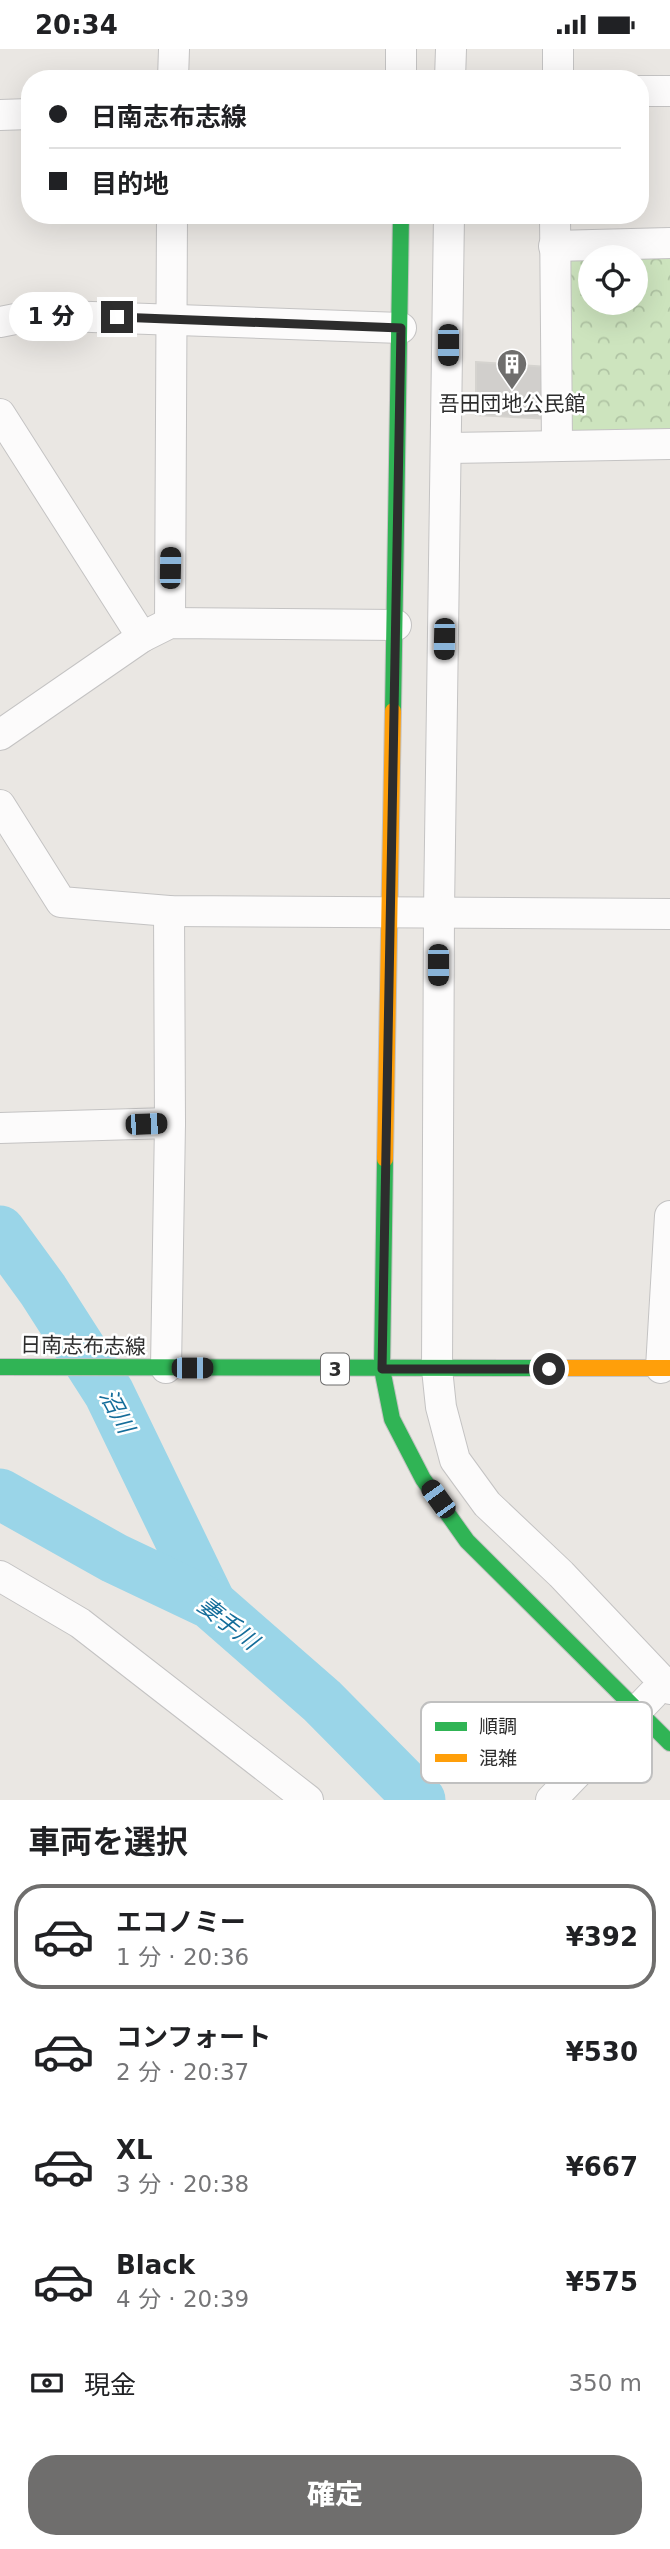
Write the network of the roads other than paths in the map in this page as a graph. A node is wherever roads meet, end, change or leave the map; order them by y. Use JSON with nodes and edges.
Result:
{"nodes":[{"id":1,"x":174,"y":49,"type":"edge"},
{"id":2,"x":401,"y":49,"type":"edge"},
{"id":3,"x":450,"y":49,"type":"edge"},
{"id":4,"x":558,"y":49,"type":"edge"},
{"id":5,"x":173,"y":70,"type":"edge"},
{"id":6,"x":401,"y":70,"type":"edge"},
{"id":7,"x":450,"y":70,"type":"edge"},
{"id":8,"x":558,"y":70,"type":"edge"},
{"id":9,"x":649,"y":91,"type":"edge"},
{"id":10,"x":670,"y":91,"type":"edge"},
{"id":11,"x":21,"y":114,"type":"edge"},
{"id":12,"x":0,"y":115,"type":"edge"},
{"id":13,"x":172,"y":224,"type":"edge"},
{"id":14,"x":401,"y":224,"type":"edge"},
{"id":15,"x":449,"y":224,"type":"edge"},
{"id":16,"x":555,"y":224,"type":"edge"},
{"id":17,"x":670,"y":243,"type":"edge"},
{"id":18,"x":554,"y":246,"type":"junction"},
{"id":19,"x":172,"y":318,"type":"junction"},
{"id":20,"x":0,"y":322,"type":"edge"},
{"id":21,"x":401,"y":328,"type":"junction"},
{"id":22,"x":0,"y":414,"type":"edge"},
{"id":23,"x":557,"y":444,"type":"junction"},
{"id":24,"x":670,"y":444,"type":"edge"},
{"id":25,"x":448,"y":448,"type":"junction"},
{"id":26,"x":170,"y":623,"type":"junction"},
{"id":27,"x":396,"y":625,"type":"junction"},
{"id":28,"x":142,"y":637,"type":"junction"},
{"id":29,"x":0,"y":734,"type":"edge"},
{"id":30,"x":0,"y":805,"type":"edge"},
{"id":31,"x":169,"y":911,"type":"junction"},
{"id":32,"x":390,"y":911,"type":"junction"},
{"id":33,"x":439,"y":911,"type":"junction"},
{"id":34,"x":670,"y":914,"type":"edge"},
{"id":35,"x":170,"y":1123,"type":"junction"},
{"id":36,"x":0,"y":1128,"type":"edge"},
{"id":37,"x":670,"y":1216,"type":"edge"},
{"id":38,"x":0,"y":1367,"type":"edge"},
{"id":39,"x":166,"y":1368,"type":"junction"},
{"id":40,"x":665,"y":1368,"type":"edge"},
{"id":41,"x":382,"y":1369,"type":"junction"},
{"id":42,"x":437,"y":1369,"type":"junction"},
{"id":43,"x":0,"y":1576,"type":"edge"},
{"id":44,"x":668,"y":1683,"type":"edge"},
{"id":45,"x":628,"y":1702,"type":"edge"},
{"id":46,"x":645,"y":1702,"type":"edge"},
{"id":47,"x":652,"y":1726,"type":"edge"},
{"id":48,"x":670,"y":1743,"type":"edge"},
{"id":49,"x":567,"y":1783,"type":"edge"},
{"id":50,"x":308,"y":1800,"type":"edge"},
{"id":51,"x":551,"y":1800,"type":"edge"}],
"edges":[{"from":1,"to":5,"type":"street"},
{"from":2,"to":6,"type":"street"},
{"from":3,"to":7,"type":"street"},
{"from":4,"to":8,"type":"street"},
{"from":9,"to":10,"type":"street"},
{"from":11,"to":12,"type":"street"},
{"from":13,"to":19,"type":"street"},
{"from":14,"to":21,"type":"street"},
{"from":15,"to":25,"type":"street"},
{"from":16,"to":18,"type":"street"},
{"from":17,"to":18,"type":"street"},
{"from":18,"to":23,"type":"street"},
{"from":19,"to":20,"type":"street"},
{"from":19,"to":21,"type":"street"},
{"from":19,"to":26,"type":"street"},
{"from":21,"to":27,"type":"street"},
{"from":22,"to":28,"type":"street"},
{"from":23,"to":24,"type":"street"},
{"from":23,"to":25,"type":"street"},
{"from":25,"to":33,"type":"street"},
{"from":26,"to":27,"type":"street"},
{"from":26,"to":28,"type":"street"},
{"from":27,"to":32,"type":"street"},
{"from":28,"to":29,"type":"street"},
{"from":30,"to":31,"type":"street"},
{"from":31,"to":32,"type":"street"},
{"from":31,"to":35,"type":"street"},
{"from":32,"to":33,"type":"street"},
{"from":32,"to":41,"type":"street"},
{"from":33,"to":34,"type":"street"},
{"from":33,"to":42,"type":"street"},
{"from":35,"to":36,"type":"street"},
{"from":35,"to":39,"type":"street"},
{"from":37,"to":40,"type":"street"},
{"from":38,"to":39,"type":"street","name":"日南志布志線","number":"3"},
{"from":39,"to":41,"type":"street","name":"日南志布志線","number":"3"},
{"from":40,"to":42,"type":"street","name":"日南志布志線","number":"3"},
{"from":41,"to":42,"type":"street","name":"日南志布志線","number":"3"},
{"from":41,"to":45,"type":"street"},
{"from":42,"to":44,"type":"street"},
{"from":43,"to":50,"type":"street"},
{"from":44,"to":46,"type":"street"},
{"from":47,"to":48,"type":"street"},
{"from":49,"to":51,"type":"street"}]}
